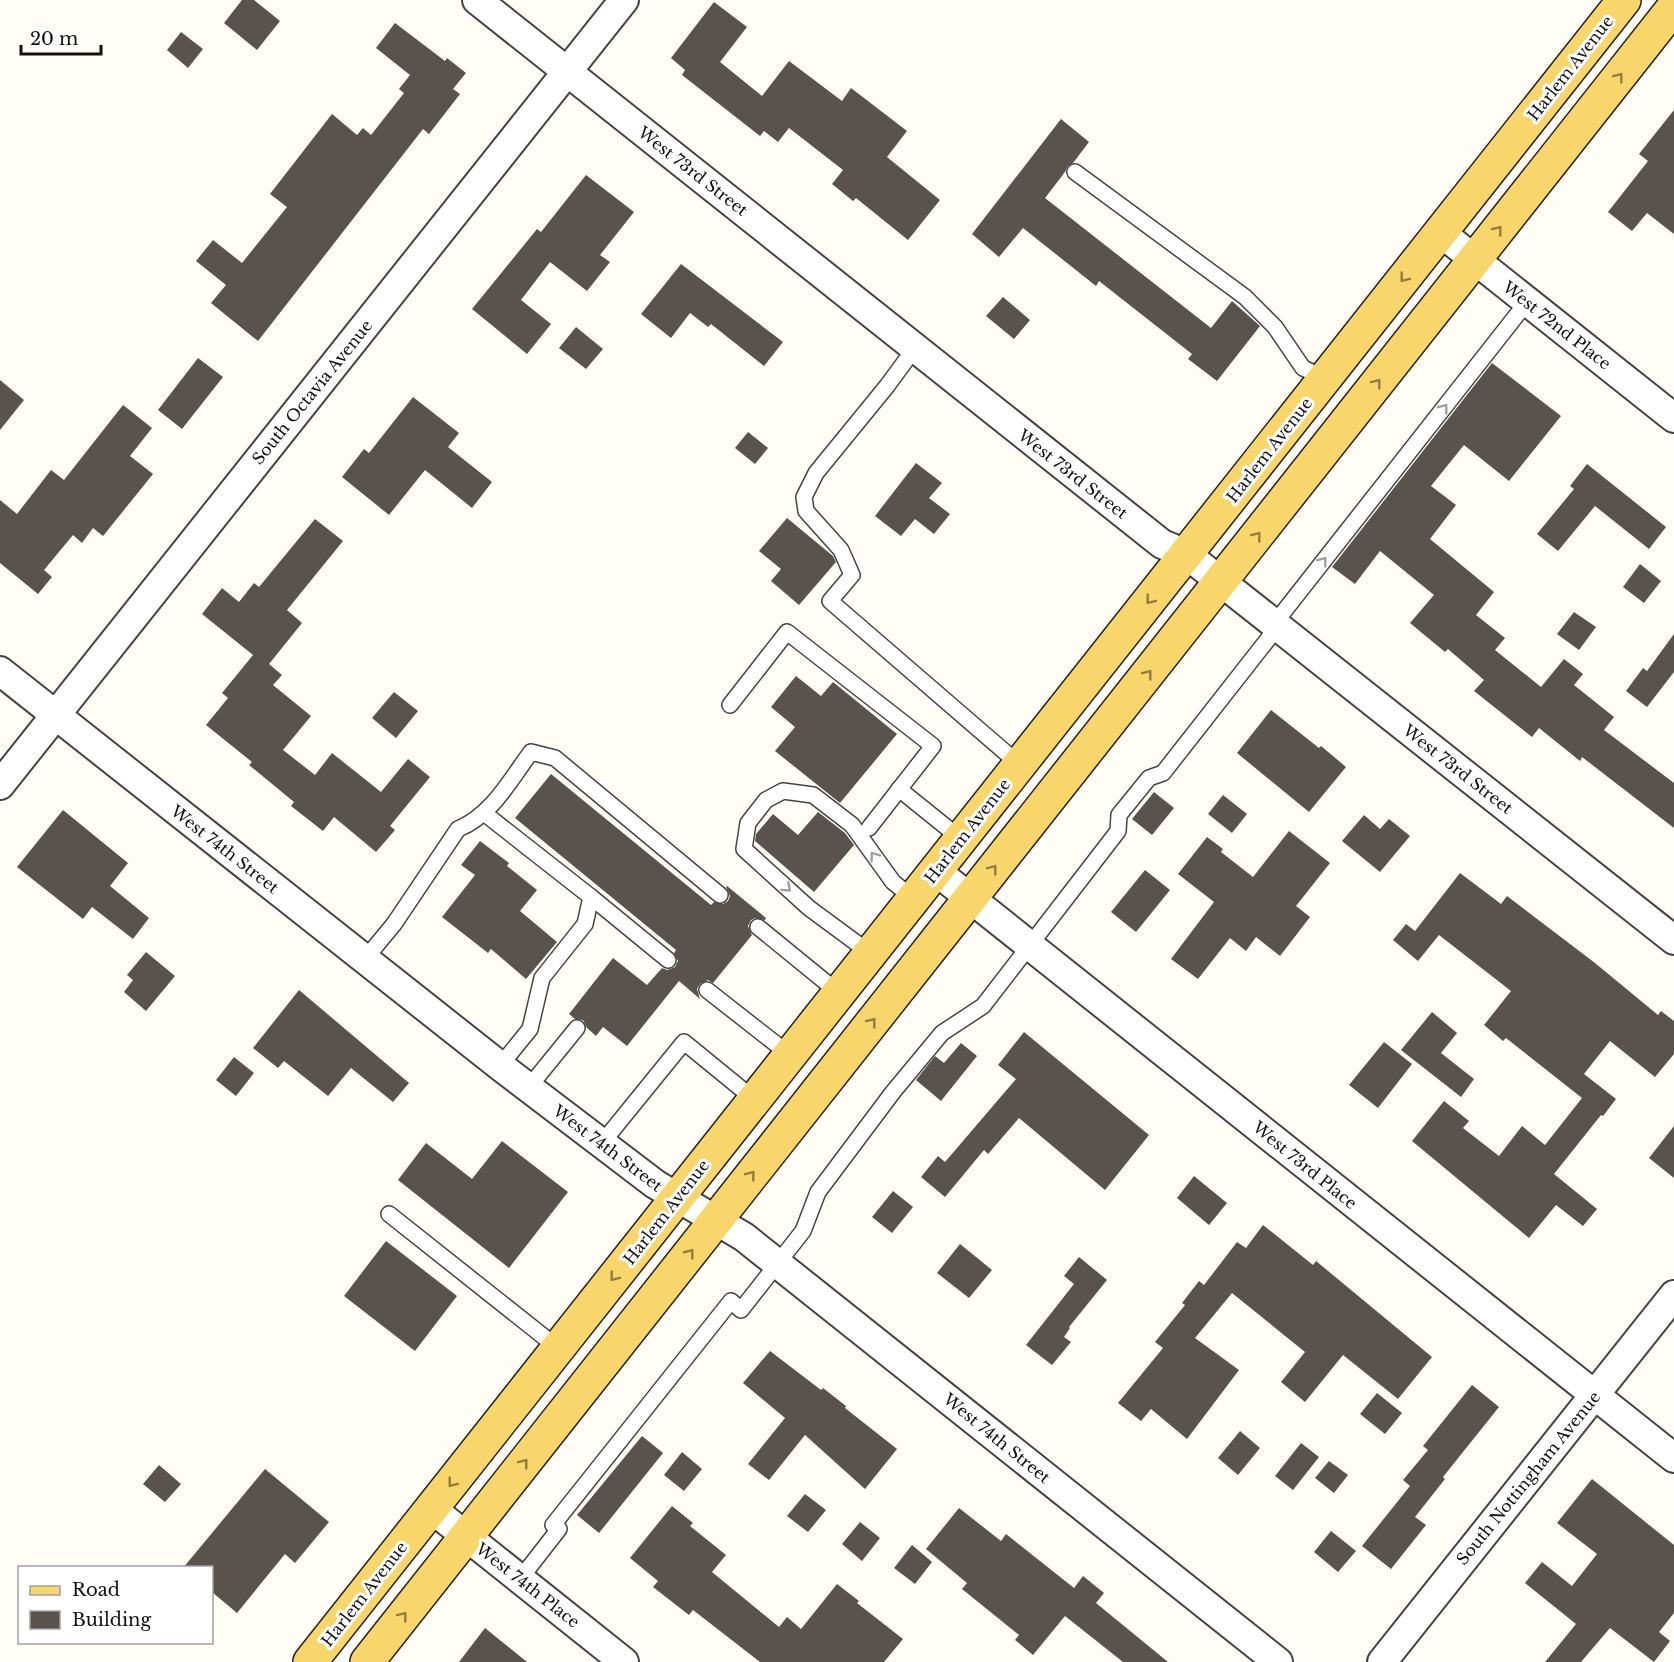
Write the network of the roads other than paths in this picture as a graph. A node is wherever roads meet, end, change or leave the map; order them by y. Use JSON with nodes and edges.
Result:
{"nodes":[{"id":1,"x":477,"y":0,"type":"edge"},
{"id":2,"x":624,"y":0,"type":"edge"},
{"id":3,"x":1624,"y":0,"type":"edge"},
{"id":4,"x":1674,"y":7,"type":"edge"},
{"id":5,"x":567,"y":72,"type":"junction"},
{"id":6,"x":1075,"y":172,"type":"dead end"},
{"id":7,"x":1440,"y":232,"type":"junction"},
{"id":8,"x":1474,"y":260,"type":"junction"},
{"id":9,"x":1527,"y":302,"type":"junction"},
{"id":10,"x":915,"y":348,"type":"junction"},
{"id":11,"x":1325,"y":378,"type":"junction"},
{"id":12,"x":1674,"y":418,"type":"edge"},
{"id":13,"x":1186,"y":554,"type":"junction"},
{"id":14,"x":1220,"y":582,"type":"junction"},
{"id":15,"x":1274,"y":624,"type":"junction"},
{"id":16,"x":0,"y":671,"type":"edge"},
{"id":17,"x":730,"y":705,"type":"dead end"},
{"id":18,"x":55,"y":715,"type":"junction"},
{"id":19,"x":1020,"y":765,"type":"junction"},
{"id":20,"x":0,"y":785,"type":"edge"},
{"id":21,"x":899,"y":789,"type":"junction"},
{"id":22,"x":484,"y":813,"type":"junction"},
{"id":23,"x":869,"y":828,"type":"dead end"},
{"id":24,"x":961,"y":839,"type":"junction"},
{"id":25,"x":936,"y":871,"type":"junction"},
{"id":26,"x":720,"y":895,"type":"dead end"},
{"id":27,"x":591,"y":897,"type":"junction"},
{"id":28,"x":970,"y":898,"type":"junction"},
{"id":29,"x":914,"y":899,"type":"junction"},
{"id":30,"x":758,"y":927,"type":"dead end"},
{"id":31,"x":1674,"y":940,"type":"edge"},
{"id":32,"x":1029,"y":945,"type":"junction"},
{"id":33,"x":870,"y":953,"type":"junction"},
{"id":34,"x":365,"y":959,"type":"junction"},
{"id":35,"x":668,"y":960,"type":"dead end"},
{"id":36,"x":707,"y":990,"type":"dead end"},
{"id":37,"x":839,"y":993,"type":"junction"},
{"id":38,"x":577,"y":1028,"type":"dead end"},
{"id":39,"x":790,"y":1055,"type":"junction"},
{"id":40,"x":500,"y":1066,"type":"junction"},
{"id":41,"x":528,"y":1087,"type":"junction"},
{"id":42,"x":755,"y":1100,"type":"junction"},
{"id":43,"x":602,"y":1143,"type":"junction"},
{"id":44,"x":677,"y":1198,"type":"junction"},
{"id":45,"x":389,"y":1214,"type":"dead end"},
{"id":46,"x":715,"y":1221,"type":"junction"},
{"id":47,"x":778,"y":1264,"type":"junction"},
{"id":48,"x":1674,"y":1294,"type":"edge"},
{"id":49,"x":558,"y":1348,"type":"junction"},
{"id":50,"x":1594,"y":1395,"type":"junction"},
{"id":51,"x":1674,"y":1458,"type":"edge"},
{"id":52,"x":432,"y":1509,"type":"junction"},
{"id":53,"x":466,"y":1536,"type":"junction"},
{"id":54,"x":520,"y":1579,"type":"junction"},
{"id":55,"x":310,"y":1662,"type":"edge"},
{"id":56,"x":367,"y":1662,"type":"edge"},
{"id":57,"x":624,"y":1662,"type":"edge"},
{"id":58,"x":1278,"y":1662,"type":"edge"},
{"id":59,"x":1382,"y":1662,"type":"edge"}],
"edges":[{"from":1,"to":5,"type":"street","name":"West 73rd Street"},
{"from":2,"to":5,"type":"street","name":"South Octavia Avenue"},
{"from":3,"to":7,"type":"main road","name":"Harlem Avenue"},
{"from":8,"to":4,"type":"main road","one_way":true},
{"from":5,"to":10,"type":"street","name":"West 73rd Street"},
{"from":5,"to":18,"type":"street","name":"South Octavia Avenue"},
{"from":6,"to":11,"type":"lane"},
{"from":7,"to":8,"type":"street","name":"West 72nd Place"},
{"from":7,"to":11,"type":"main road","name":"Harlem Avenue","one_way":true},
{"from":8,"to":9,"type":"street","name":"West 72nd Place"},
{"from":14,"to":8,"type":"main road","one_way":true},
{"from":9,"to":12,"type":"street","name":"West 72nd Place"},
{"from":15,"to":9,"type":"lane","one_way":true},
{"from":10,"to":13,"type":"street","name":"West 73rd Street"},
{"from":10,"to":19,"type":"lane"},
{"from":11,"to":13,"type":"main road","name":"Harlem Avenue"},
{"from":13,"to":14,"type":"street","name":"West 73rd Street"},
{"from":13,"to":19,"type":"main road","name":"Harlem Avenue","one_way":true},
{"from":14,"to":15,"type":"street","name":"West 73rd Street"},
{"from":28,"to":14,"type":"main road","one_way":true},
{"from":15,"to":31,"type":"street","name":"West 73rd Street"},
{"from":15,"to":32,"type":"lane"},
{"from":16,"to":18,"type":"street","name":"West 74th Street"},
{"from":17,"to":21,"type":"lane"},
{"from":18,"to":20,"type":"street","name":"South Octavia Avenue"},
{"from":18,"to":34,"type":"street","name":"West 74th Street"},
{"from":19,"to":24,"type":"main road","name":"Harlem Avenue"},
{"from":21,"to":23,"type":"lane"},
{"from":21,"to":24,"type":"lane"},
{"from":22,"to":26,"type":"lane"},
{"from":22,"to":27,"type":"lane"},
{"from":22,"to":34,"type":"lane"},
{"from":24,"to":25,"type":"main road","name":"Harlem Avenue"},
{"from":25,"to":28,"type":"street","name":"West 73rd Place"},
{"from":25,"to":29,"type":"main road","name":"Harlem Avenue"},
{"from":27,"to":35,"type":"lane"},
{"from":27,"to":40,"type":"lane"},
{"from":28,"to":32,"type":"street","name":"West 73rd Place"},
{"from":46,"to":28,"type":"main road","one_way":true},
{"from":29,"to":33,"type":"main road","name":"Harlem Avenue"},
{"from":29,"to":33,"type":"lane","one_way":true},
{"from":30,"to":37,"type":"lane"},
{"from":32,"to":47,"type":"lane"},
{"from":32,"to":50,"type":"street","name":"West 73rd Place"},
{"from":33,"to":37,"type":"main road","name":"Harlem Avenue"},
{"from":34,"to":40,"type":"street","name":"West 74th Street"},
{"from":36,"to":39,"type":"lane"},
{"from":37,"to":39,"type":"main road","name":"Harlem Avenue"},
{"from":38,"to":41,"type":"lane"},
{"from":39,"to":42,"type":"main road","name":"Harlem Avenue"},
{"from":40,"to":41,"type":"street","name":"West 74th Street"},
{"from":41,"to":43,"type":"street","name":"West 74th Street"},
{"from":42,"to":43,"type":"lane"},
{"from":42,"to":44,"type":"main road","name":"Harlem Avenue"},
{"from":43,"to":44,"type":"street","name":"West 74th Street"},
{"from":44,"to":46,"type":"street","name":"West 74th Street"},
{"from":44,"to":49,"type":"main road","name":"Harlem Avenue","one_way":true},
{"from":45,"to":49,"type":"lane"},
{"from":46,"to":47,"type":"street","name":"West 74th Street"},
{"from":53,"to":46,"type":"main road","one_way":true},
{"from":47,"to":54,"type":"lane"},
{"from":47,"to":58,"type":"street","name":"West 74th Street"},
{"from":48,"to":50,"type":"street","name":"South Nottingham Avenue"},
{"from":49,"to":52,"type":"main road","name":"Harlem Avenue","one_way":true},
{"from":50,"to":51,"type":"street","name":"West 73rd Place"},
{"from":50,"to":59,"type":"street","name":"South Nottingham Avenue"},
{"from":52,"to":53,"type":"street","name":"West 74th Place"},
{"from":52,"to":55,"type":"main road","name":"Harlem Avenue"},
{"from":53,"to":54,"type":"street","name":"West 74th Place"},
{"from":56,"to":53,"type":"main road","one_way":true},
{"from":54,"to":57,"type":"street","name":"West 74th Place"}]}
